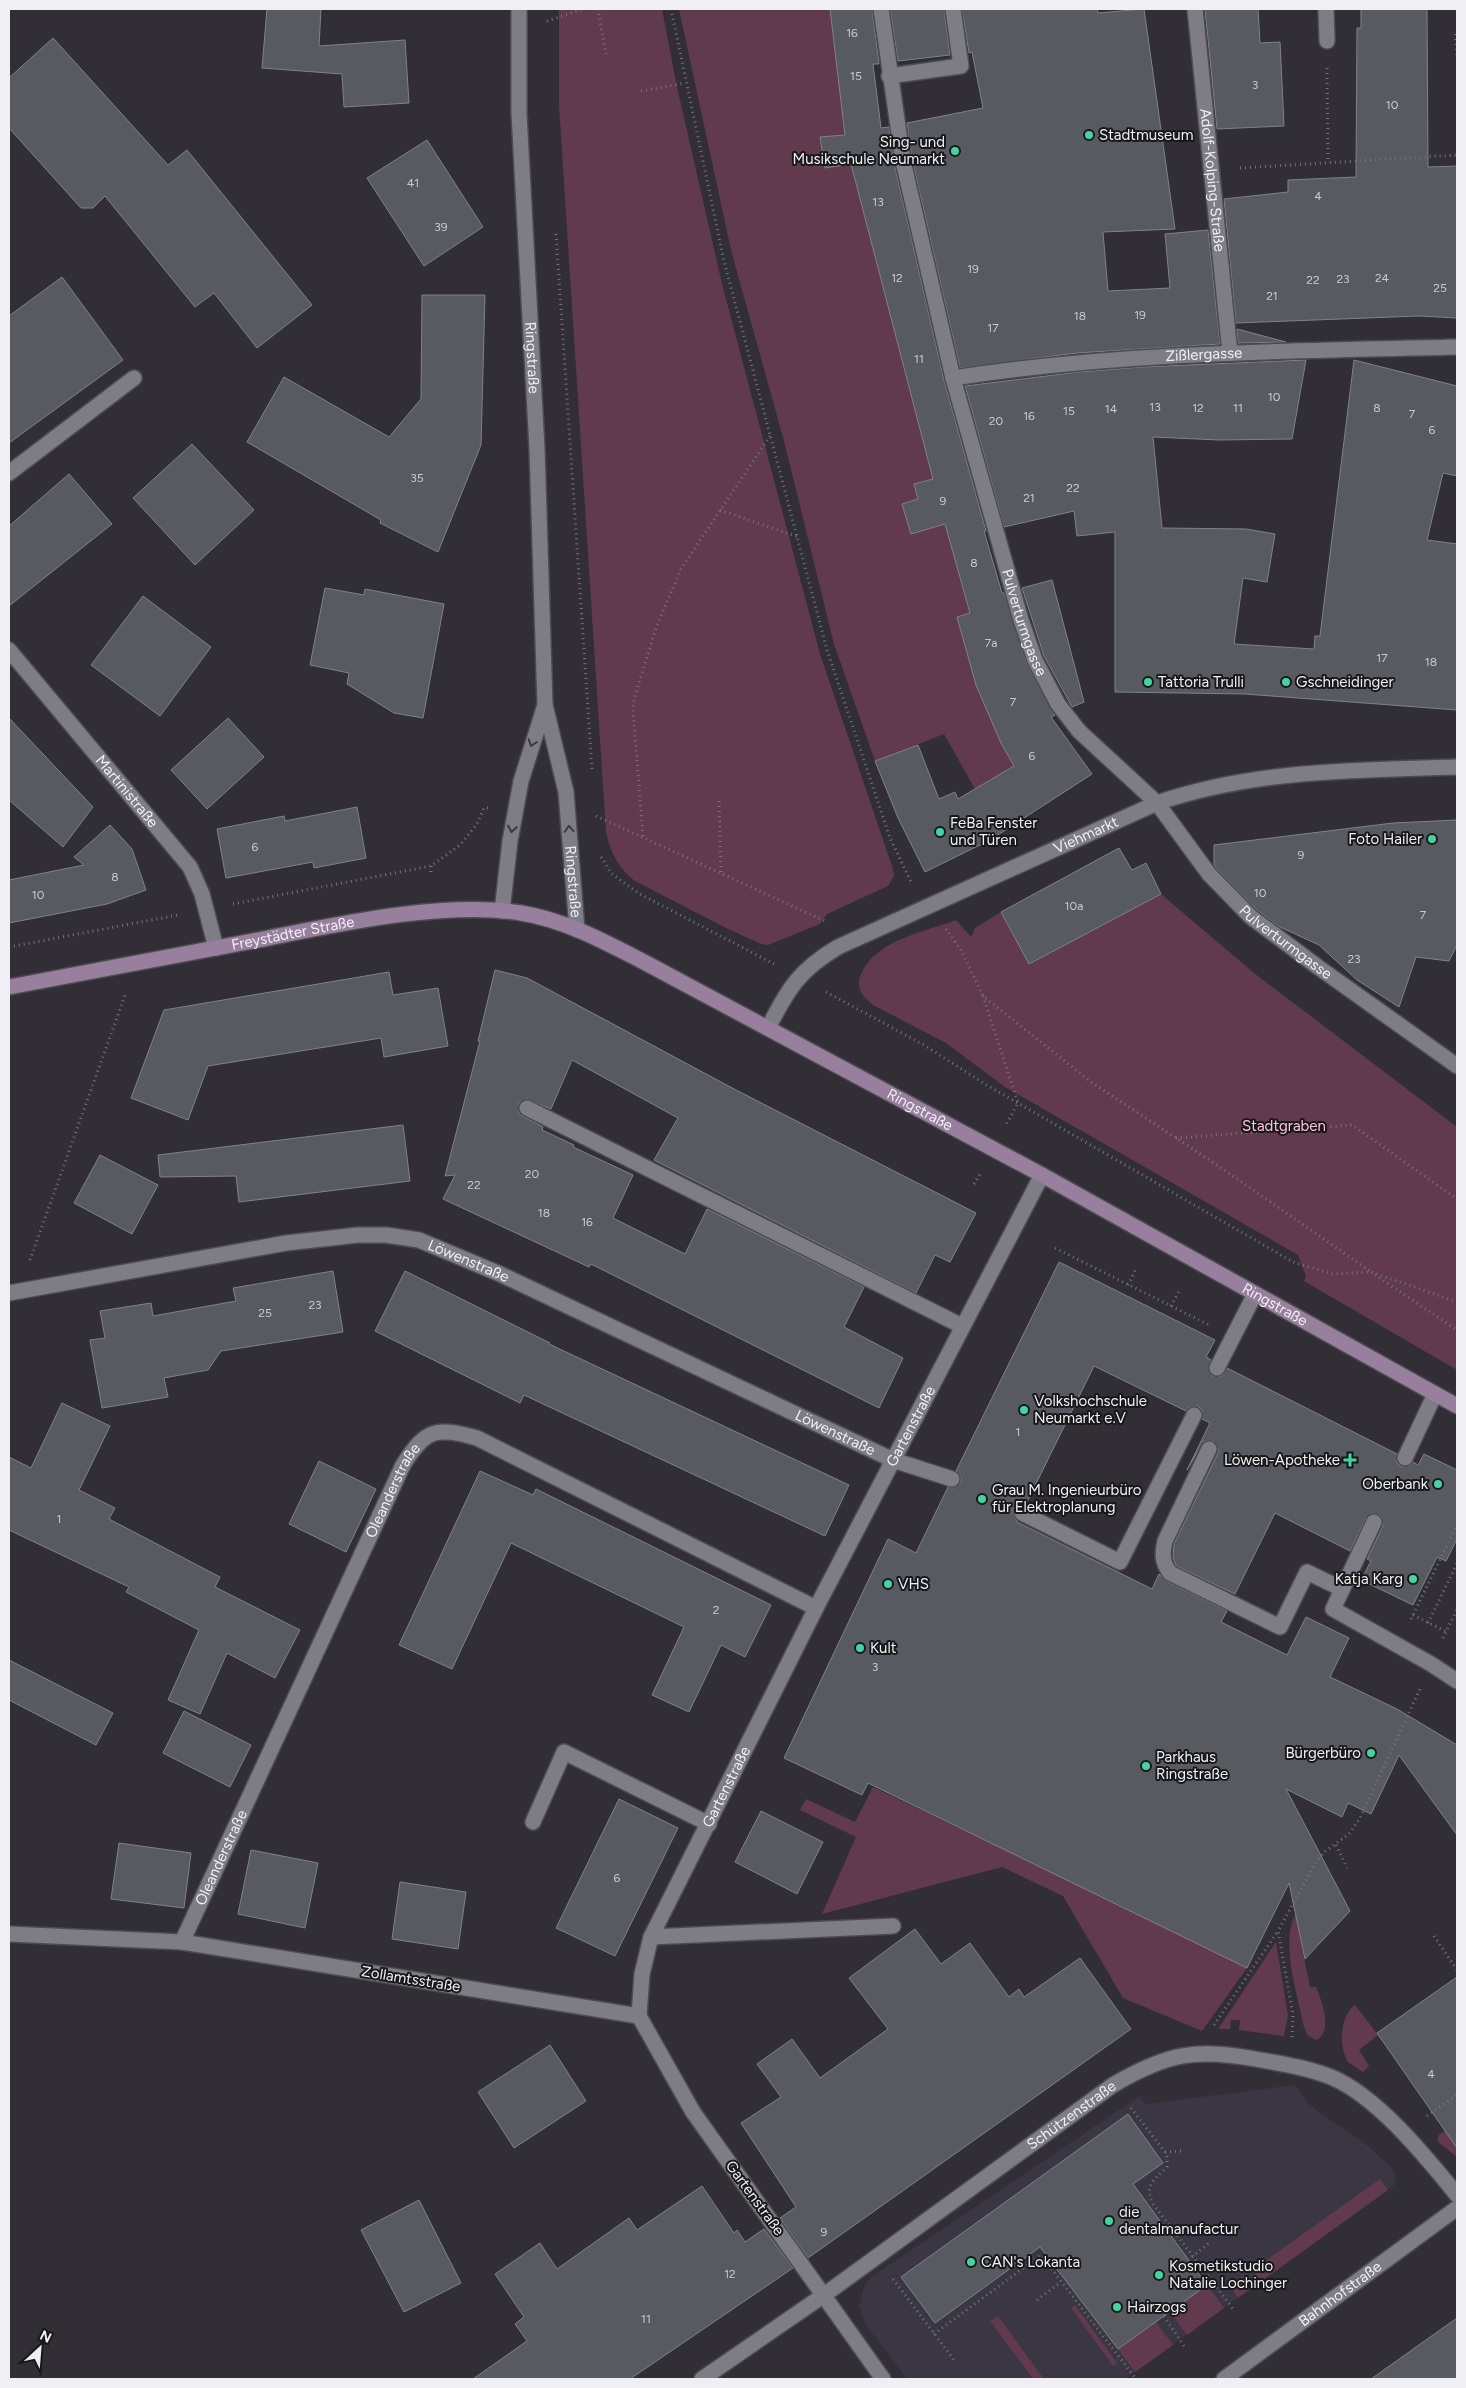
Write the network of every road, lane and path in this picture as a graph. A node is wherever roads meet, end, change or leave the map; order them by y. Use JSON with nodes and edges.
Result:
{"nodes":[{"id":1,"x":519,"y":9,"type":"edge"},
{"id":2,"x":584,"y":9,"type":"edge"},
{"id":3,"x":598,"y":9,"type":"edge"},
{"id":4,"x":671,"y":9,"type":"edge"},
{"id":5,"x":881,"y":9,"type":"edge"},
{"id":6,"x":953,"y":9,"type":"edge"},
{"id":7,"x":1194,"y":9,"type":"edge"},
{"id":8,"x":1326,"y":9,"type":"edge"},
{"id":9,"x":545,"y":15,"type":"dead end"},
{"id":10,"x":1457,"y":31,"type":"edge"},
{"id":11,"x":1327,"y":41,"type":"joint"},
{"id":12,"x":606,"y":54,"type":"dead end"},
{"id":13,"x":1457,"y":55,"type":"edge"},
{"id":14,"x":890,"y":76,"type":"junction"},
{"id":15,"x":685,"y":83,"type":"junction"},
{"id":16,"x":641,"y":91,"type":"dead end"},
{"id":17,"x":1457,"y":156,"type":"edge"},
{"id":18,"x":1328,"y":163,"type":"junction"},
{"id":19,"x":1212,"y":170,"type":"junction"},
{"id":20,"x":556,"y":233,"type":"dead end"},
{"id":21,"x":1457,"y":347,"type":"edge"},
{"id":22,"x":1230,"y":353,"type":"junction"},
{"id":23,"x":134,"y":378,"type":"dead end"},
{"id":24,"x":953,"y":378,"type":"junction"},
{"id":25,"x":770,"y":436,"type":"junction"},
{"id":26,"x":9,"y":473,"type":"edge"},
{"id":27,"x":720,"y":510,"type":"junction"},
{"id":28,"x":798,"y":537,"type":"junction"},
{"id":29,"x":9,"y":650,"type":"edge"},
{"id":30,"x":545,"y":705,"type":"junction"},
{"id":31,"x":1457,"y":767,"type":"edge"},
{"id":32,"x":592,"y":778,"type":"dead end"},
{"id":33,"x":719,"y":802,"type":"dead end"},
{"id":34,"x":1156,"y":803,"type":"junction"},
{"id":35,"x":494,"y":809,"type":"dead end"},
{"id":36,"x":595,"y":823,"type":"dead end"},
{"id":37,"x":643,"y":836,"type":"junction"},
{"id":38,"x":600,"y":854,"type":"dead end"},
{"id":39,"x":431,"y":866,"type":"junction"},
{"id":40,"x":431,"y":872,"type":"dead end"},
{"id":41,"x":721,"y":872,"type":"junction"},
{"id":42,"x":915,"y":888,"type":"dead end"},
{"id":43,"x":225,"y":905,"type":"dead end"},
{"id":44,"x":502,"y":911,"type":"junction"},
{"id":45,"x":176,"y":915,"type":"dead end"},
{"id":46,"x":827,"y":922,"type":"dead end"},
{"id":47,"x":943,"y":926,"type":"dead end"},
{"id":48,"x":577,"y":930,"type":"junction"},
{"id":49,"x":9,"y":947,"type":"edge"},
{"id":50,"x":216,"y":948,"type":"junction"},
{"id":51,"x":750,"y":952,"type":"dead end"},
{"id":52,"x":135,"y":964,"type":"junction"},
{"id":53,"x":9,"y":986,"type":"edge"},
{"id":54,"x":983,"y":996,"type":"junction"},
{"id":55,"x":863,"y":1012,"type":"dead end"},
{"id":56,"x":768,"y":1028,"type":"junction"},
{"id":57,"x":1457,"y":1066,"type":"edge"},
{"id":58,"x":1018,"y":1103,"type":"junction"},
{"id":59,"x":527,"y":1108,"type":"dead end"},
{"id":60,"x":1009,"y":1119,"type":"dead end"},
{"id":61,"x":1175,"y":1138,"type":"junction"},
{"id":62,"x":982,"y":1170,"type":"dead end"},
{"id":63,"x":1042,"y":1175,"type":"junction"},
{"id":64,"x":974,"y":1184,"type":"dead end"},
{"id":65,"x":1457,"y":1199,"type":"edge"},
{"id":66,"x":1055,"y":1248,"type":"dead end"},
{"id":67,"x":1136,"y":1268,"type":"dead end"},
{"id":68,"x":1371,"y":1272,"type":"junction"},
{"id":69,"x":1128,"y":1285,"type":"junction"},
{"id":70,"x":1179,"y":1291,"type":"dead end"},
{"id":71,"x":14,"y":1292,"type":"edge"},
{"id":72,"x":1255,"y":1294,"type":"junction"},
{"id":73,"x":1457,"y":1302,"type":"edge"},
{"id":74,"x":1171,"y":1306,"type":"junction"},
{"id":75,"x":1203,"y":1322,"type":"dead end"},
{"id":76,"x":962,"y":1326,"type":"junction"},
{"id":77,"x":1457,"y":1330,"type":"edge"},
{"id":78,"x":1217,"y":1368,"type":"dead end"},
{"id":79,"x":1435,"y":1394,"type":"junction"},
{"id":80,"x":1457,"y":1406,"type":"edge"},
{"id":81,"x":1194,"y":1415,"type":"dead end"},
{"id":82,"x":1209,"y":1449,"type":"dead end"},
{"id":83,"x":1405,"y":1458,"type":"dead end"},
{"id":84,"x":893,"y":1460,"type":"junction"},
{"id":85,"x":952,"y":1479,"type":"dead end"},
{"id":86,"x":1022,"y":1513,"type":"dead end"},
{"id":87,"x":1374,"y":1522,"type":"dead end"},
{"id":88,"x":1457,"y":1525,"type":"edge"},
{"id":89,"x":1457,"y":1563,"type":"edge"},
{"id":90,"x":1342,"y":1589,"type":"junction"},
{"id":91,"x":816,"y":1608,"type":"junction"},
{"id":92,"x":1413,"y":1615,"type":"junction"},
{"id":93,"x":1428,"y":1623,"type":"junction"},
{"id":94,"x":1446,"y":1632,"type":"dead end"},
{"id":95,"x":1399,"y":1645,"type":"junction"},
{"id":96,"x":1432,"y":1664,"type":"junction"},
{"id":97,"x":1457,"y":1681,"type":"edge"},
{"id":98,"x":533,"y":1822,"type":"dead end"},
{"id":99,"x":709,"y":1824,"type":"junction"},
{"id":100,"x":1336,"y":1845,"type":"junction"},
{"id":101,"x":1347,"y":1868,"type":"dead end"},
{"id":102,"x":893,"y":1926,"type":"dead end"},
{"id":103,"x":1278,"y":1931,"type":"junction"},
{"id":104,"x":9,"y":1934,"type":"edge"},
{"id":105,"x":1434,"y":1936,"type":"dead end"},
{"id":106,"x":651,"y":1938,"type":"junction"},
{"id":107,"x":182,"y":1942,"type":"junction"},
{"id":108,"x":1457,"y":1970,"type":"edge"},
{"id":109,"x":639,"y":2016,"type":"junction"},
{"id":110,"x":1194,"y":2053,"type":"junction"},
{"id":111,"x":1287,"y":2065,"type":"junction"},
{"id":112,"x":1113,"y":2085,"type":"junction"},
{"id":113,"x":1457,"y":2095,"type":"edge"},
{"id":114,"x":1432,"y":2112,"type":"dead end"},
{"id":115,"x":1183,"y":2151,"type":"dead end"},
{"id":116,"x":1164,"y":2152,"type":"junction"},
{"id":117,"x":1457,"y":2195,"type":"edge"},
{"id":118,"x":1457,"y":2208,"type":"edge"},
{"id":119,"x":1209,"y":2243,"type":"dead end"},
{"id":120,"x":875,"y":2256,"type":"junction"},
{"id":121,"x":1192,"y":2257,"type":"junction"},
{"id":122,"x":1061,"y":2282,"type":"junction"},
{"id":123,"x":824,"y":2295,"type":"junction"},
{"id":124,"x":1037,"y":2300,"type":"dead end"},
{"id":125,"x":1234,"y":2310,"type":"dead end"},
{"id":126,"x":1164,"y":2316,"type":"dead end"},
{"id":127,"x":934,"y":2334,"type":"junction"},
{"id":128,"x":1184,"y":2346,"type":"dead end"},
{"id":129,"x":954,"y":2360,"type":"dead end"},
{"id":130,"x":702,"y":2379,"type":"edge"},
{"id":131,"x":883,"y":2379,"type":"edge"},
{"id":132,"x":1136,"y":2379,"type":"edge"},
{"id":133,"x":1224,"y":2379,"type":"edge"}],
"edges":[{"from":1,"to":30,"type":"street","name":"Ringstraße"},
{"from":2,"to":9,"type":"path"},
{"from":3,"to":12,"type":"path"},
{"from":4,"to":15,"type":"path"},
{"from":5,"to":14,"type":"street","name":"Pulverturmgasse"},
{"from":6,"to":14,"type":"street"},
{"from":7,"to":19,"type":"street","name":"Adolf-Kolping-Straße"},
{"from":8,"to":11,"type":"street"},
{"from":10,"to":13,"type":"path"},
{"from":11,"to":18,"type":"path"},
{"from":14,"to":24,"type":"street","name":"Pulverturmgasse"},
{"from":15,"to":16,"type":"path"},
{"from":15,"to":25,"type":"path"},
{"from":17,"to":18,"type":"path"},
{"from":18,"to":19,"type":"path"},
{"from":19,"to":22,"type":"street","name":"Adolf-Kolping-Straße"},
{"from":20,"to":32,"type":"path"},
{"from":21,"to":22,"type":"street","name":"Zißlergasse"},
{"from":22,"to":24,"type":"street","name":"Zißlergasse"},
{"from":23,"to":26,"type":"street"},
{"from":24,"to":34,"type":"street","name":"Pulverturmgasse"},
{"from":25,"to":27,"type":"path"},
{"from":25,"to":28,"type":"path"},
{"from":27,"to":28,"type":"path"},
{"from":27,"to":37,"type":"path"},
{"from":28,"to":42,"type":"path"},
{"from":29,"to":50,"type":"street","name":"Martinistraße"},
{"from":30,"to":44,"type":"street","name":"Ringstraße","one_way":true},
{"from":48,"to":30,"type":"street","name":"Ringstraße","one_way":true},
{"from":31,"to":34,"type":"street","name":"Viehmarkt"},
{"from":33,"to":41,"type":"path"},
{"from":34,"to":56,"type":"street","name":"Viehmarkt"},
{"from":34,"to":57,"type":"street","name":"Pulverturmgasse"},
{"from":35,"to":39,"type":"path"},
{"from":36,"to":37,"type":"path"},
{"from":37,"to":41,"type":"path"},
{"from":38,"to":51,"type":"path"},
{"from":39,"to":40,"type":"path"},
{"from":39,"to":43,"type":"path"},
{"from":41,"to":46,"type":"path"},
{"from":44,"to":48,"type":"main road","name":"Freystädter Straße"},
{"from":44,"to":50,"type":"main road","name":"Freystädter Straße"},
{"from":45,"to":49,"type":"path"},
{"from":47,"to":54,"type":"path"},
{"from":48,"to":56,"type":"main road","name":"Ringstraße"},
{"from":50,"to":52,"type":"main road","name":"Freystädter Straße"},
{"from":52,"to":53,"type":"main road","name":"Freystädter Straße"},
{"from":52,"to":71,"type":"path"},
{"from":54,"to":58,"type":"path"},
{"from":54,"to":61,"type":"path"},
{"from":55,"to":58,"type":"path"},
{"from":56,"to":63,"type":"main road","name":"Ringstraße"},
{"from":58,"to":60,"type":"path"},
{"from":58,"to":68,"type":"path"},
{"from":59,"to":76,"type":"street"},
{"from":61,"to":65,"type":"path"},
{"from":61,"to":68,"type":"path"},
{"from":62,"to":64,"type":"path"},
{"from":63,"to":72,"type":"main road","name":"Ringstraße"},
{"from":63,"to":76,"type":"street","name":"Gartenstraße"},
{"from":66,"to":69,"type":"path"},
{"from":67,"to":69,"type":"path"},
{"from":68,"to":73,"type":"path"},
{"from":68,"to":77,"type":"path"},
{"from":69,"to":74,"type":"path"},
{"from":70,"to":74,"type":"path"},
{"from":71,"to":84,"type":"street","name":"Löwenstraße"},
{"from":72,"to":78,"type":"street"},
{"from":72,"to":79,"type":"main road","name":"Ringstraße"},
{"from":74,"to":75,"type":"path"},
{"from":76,"to":84,"type":"street","name":"Gartenstraße"},
{"from":79,"to":80,"type":"main road","name":"Ringstraße"},
{"from":79,"to":83,"type":"street"},
{"from":81,"to":86,"type":"street"},
{"from":82,"to":90,"type":"street"},
{"from":84,"to":85,"type":"street","name":"Löwenstraße"},
{"from":84,"to":91,"type":"street","name":"Gartenstraße"},
{"from":87,"to":90,"type":"street"},
{"from":88,"to":92,"type":"path"},
{"from":89,"to":93,"type":"path"},
{"from":90,"to":95,"type":"street"},
{"from":91,"to":99,"type":"street","name":"Gartenstraße"},
{"from":91,"to":107,"type":"street","name":"Oleanderstraße"},
{"from":92,"to":93,"type":"path"},
{"from":92,"to":95,"type":"path"},
{"from":93,"to":94,"type":"path"},
{"from":95,"to":96,"type":"street"},
{"from":96,"to":97,"type":"street"},
{"from":96,"to":100,"type":"path"},
{"from":98,"to":99,"type":"street"},
{"from":99,"to":106,"type":"street","name":"Gartenstraße"},
{"from":100,"to":101,"type":"path"},
{"from":100,"to":103,"type":"path"},
{"from":102,"to":106,"type":"street"},
{"from":103,"to":110,"type":"path"},
{"from":103,"to":111,"type":"path"},
{"from":104,"to":107,"type":"street","name":"Zollamtsstraße"},
{"from":105,"to":108,"type":"path"},
{"from":106,"to":109,"type":"street","name":"Gartenstraße"},
{"from":107,"to":109,"type":"street","name":"Zollamtsstraße"},
{"from":109,"to":123,"type":"street","name":"Gartenstraße"},
{"from":110,"to":111,"type":"street","name":"Schützenstraße"},
{"from":110,"to":112,"type":"street","name":"Schützenstraße"},
{"from":111,"to":117,"type":"street","name":"Schützenstraße"},
{"from":112,"to":116,"type":"path"},
{"from":112,"to":120,"type":"street","name":"Schützenstraße"},
{"from":113,"to":114,"type":"path"},
{"from":115,"to":116,"type":"path"},
{"from":116,"to":121,"type":"path"},
{"from":118,"to":133,"type":"street","name":"Bahnhofstraße"},
{"from":119,"to":121,"type":"path"},
{"from":120,"to":123,"type":"street","name":"Schützenstraße"},
{"from":120,"to":127,"type":"path"},
{"from":121,"to":125,"type":"path"},
{"from":122,"to":124,"type":"path"},
{"from":122,"to":127,"type":"path"},
{"from":122,"to":132,"type":"path"},
{"from":123,"to":130,"type":"street","name":"Schützenstraße"},
{"from":123,"to":131,"type":"street","name":"Gartenstraße"},
{"from":126,"to":128,"type":"path"},
{"from":127,"to":129,"type":"path"}]}
